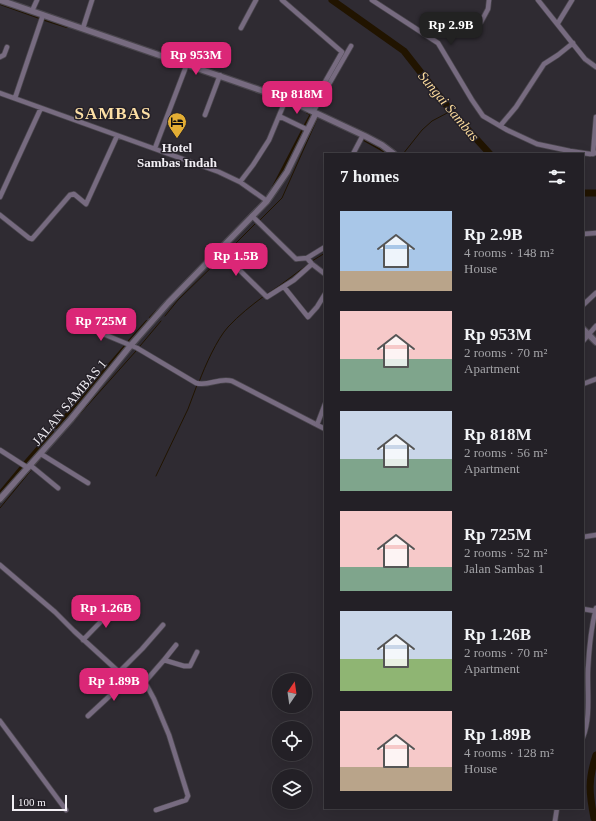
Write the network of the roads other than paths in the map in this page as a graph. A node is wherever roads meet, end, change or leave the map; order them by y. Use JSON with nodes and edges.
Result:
{"nodes":[{"id":1,"x":0,"y":0,"type":"edge"},
{"id":2,"x":37,"y":0,"type":"edge"},
{"id":3,"x":92,"y":0,"type":"edge"},
{"id":4,"x":256,"y":0,"type":"edge"},
{"id":5,"x":282,"y":0,"type":"edge"},
{"id":6,"x":372,"y":0,"type":"edge"},
{"id":7,"x":489,"y":0,"type":"edge"},
{"id":8,"x":538,"y":0,"type":"edge"},
{"id":9,"x":572,"y":0,"type":"edge"},
{"id":10,"x":32,"y":12,"type":"junction"},
{"id":11,"x":43,"y":15,"type":"junction"},
{"id":12,"x":482,"y":22,"type":"dead end"},
{"id":13,"x":558,"y":23,"type":"junction"},
{"id":14,"x":83,"y":28,"type":"junction"},
{"id":15,"x":241,"y":28,"type":"dead end"},
{"id":16,"x":573,"y":43,"type":"junction"},
{"id":17,"x":351,"y":46,"type":"dead end"},
{"id":18,"x":8,"y":48,"type":"dead end"},
{"id":19,"x":0,"y":57,"type":"edge"},
{"id":20,"x":187,"y":64,"type":"junction"},
{"id":21,"x":596,"y":67,"type":"edge"},
{"id":22,"x":220,"y":75,"type":"junction"},
{"id":23,"x":0,"y":93,"type":"edge"},
{"id":24,"x":15,"y":98,"type":"junction"},
{"id":25,"x":286,"y":99,"type":"junction"},
{"id":26,"x":42,"y":108,"type":"junction"},
{"id":27,"x":313,"y":111,"type":"junction"},
{"id":28,"x":205,"y":115,"type":"dead end"},
{"id":29,"x":279,"y":116,"type":"junction"},
{"id":30,"x":596,"y":117,"type":"edge"},
{"id":31,"x":500,"y":126,"type":"junction"},
{"id":32,"x":308,"y":130,"type":"junction"},
{"id":33,"x":363,"y":135,"type":"junction"},
{"id":34,"x":117,"y":136,"type":"junction"},
{"id":35,"x":155,"y":148,"type":"junction"},
{"id":36,"x":354,"y":153,"type":"edge"},
{"id":37,"x":392,"y":153,"type":"edge"},
{"id":38,"x":595,"y":154,"type":"edge"},
{"id":39,"x":240,"y":182,"type":"junction"},
{"id":40,"x":0,"y":197,"type":"edge"},
{"id":41,"x":266,"y":201,"type":"junction"},
{"id":42,"x":0,"y":215,"type":"edge"},
{"id":43,"x":252,"y":216,"type":"junction"},
{"id":44,"x":596,"y":233,"type":"edge"},
{"id":45,"x":584,"y":234,"type":"edge"},
{"id":46,"x":324,"y":248,"type":"edge"},
{"id":47,"x":219,"y":250,"type":"junction"},
{"id":48,"x":309,"y":261,"type":"junction"},
{"id":49,"x":324,"y":273,"type":"edge"},
{"id":50,"x":284,"y":287,"type":"junction"},
{"id":51,"x":596,"y":293,"type":"edge"},
{"id":52,"x":324,"y":296,"type":"edge"},
{"id":53,"x":584,"y":304,"type":"edge"},
{"id":54,"x":77,"y":323,"type":"dead end"},
{"id":55,"x":596,"y":326,"type":"edge"},
{"id":56,"x":584,"y":330,"type":"edge"},
{"id":57,"x":589,"y":335,"type":"junction"},
{"id":58,"x":584,"y":341,"type":"edge"},
{"id":59,"x":596,"y":342,"type":"edge"},
{"id":60,"x":131,"y":345,"type":"junction"},
{"id":61,"x":596,"y":379,"type":"edge"},
{"id":62,"x":584,"y":384,"type":"edge"},
{"id":63,"x":324,"y":407,"type":"edge"},
{"id":64,"x":317,"y":425,"type":"junction"},
{"id":65,"x":324,"y":428,"type":"edge"},
{"id":66,"x":0,"y":450,"type":"edge"},
{"id":67,"x":41,"y":454,"type":"junction"},
{"id":68,"x":30,"y":467,"type":"junction"},
{"id":69,"x":88,"y":483,"type":"dead end"},
{"id":70,"x":58,"y":488,"type":"dead end"},
{"id":71,"x":0,"y":499,"type":"edge"},
{"id":72,"x":596,"y":535,"type":"edge"},
{"id":73,"x":584,"y":537,"type":"edge"},
{"id":74,"x":0,"y":565,"type":"edge"},
{"id":75,"x":116,"y":606,"type":"dead end"},
{"id":76,"x":584,"y":609,"type":"edge"},
{"id":77,"x":596,"y":610,"type":"edge"},
{"id":78,"x":163,"y":625,"type":"dead end"},
{"id":79,"x":83,"y":640,"type":"junction"},
{"id":80,"x":176,"y":645,"type":"dead end"},
{"id":81,"x":197,"y":652,"type":"dead end"},
{"id":82,"x":164,"y":660,"type":"junction"},
{"id":83,"x":119,"y":672,"type":"junction"},
{"id":84,"x":129,"y":678,"type":"junction"},
{"id":85,"x":144,"y":683,"type":"junction"},
{"id":86,"x":88,"y":716,"type":"dead end"},
{"id":87,"x":0,"y":721,"type":"edge"},
{"id":88,"x":584,"y":733,"type":"edge"},
{"id":89,"x":557,"y":809,"type":"edge"},
{"id":90,"x":66,"y":810,"type":"dead end"},
{"id":91,"x":156,"y":810,"type":"dead end"},
{"id":92,"x":555,"y":821,"type":"edge"}],
"edges":[{"from":1,"to":10,"type":"street"},
{"from":2,"to":10,"type":"street"},
{"from":3,"to":14,"type":"street"},
{"from":4,"to":15,"type":"street"},
{"from":5,"to":27,"type":"street"},
{"from":6,"to":31,"type":"street"},
{"from":7,"to":12,"type":"street"},
{"from":8,"to":13,"type":"street"},
{"from":9,"to":13,"type":"street"},
{"from":10,"to":11,"type":"street"},
{"from":11,"to":14,"type":"street"},
{"from":11,"to":24,"type":"street"},
{"from":13,"to":16,"type":"street"},
{"from":14,"to":20,"type":"street"},
{"from":16,"to":21,"type":"street"},
{"from":16,"to":31,"type":"street"},
{"from":17,"to":27,"type":"street"},
{"from":18,"to":19,"type":"street"},
{"from":20,"to":22,"type":"street"},
{"from":20,"to":35,"type":"street"},
{"from":22,"to":25,"type":"street"},
{"from":22,"to":28,"type":"street"},
{"from":23,"to":24,"type":"street"},
{"from":24,"to":26,"type":"street"},
{"from":25,"to":27,"type":"street"},
{"from":25,"to":29,"type":"street"},
{"from":26,"to":34,"type":"street"},
{"from":26,"to":40,"type":"street"},
{"from":27,"to":32,"type":"street","name":"JALAN SAMBAS 1"},
{"from":27,"to":33,"type":"street"},
{"from":29,"to":32,"type":"street"},
{"from":29,"to":39,"type":"street"},
{"from":30,"to":38,"type":"street"},
{"from":31,"to":38,"type":"street"},
{"from":32,"to":41,"type":"street","name":"JALAN SAMBAS 1"},
{"from":33,"to":36,"type":"street"},
{"from":33,"to":37,"type":"street"},
{"from":34,"to":35,"type":"street"},
{"from":34,"to":42,"type":"street"},
{"from":35,"to":39,"type":"street"},
{"from":39,"to":41,"type":"street"},
{"from":41,"to":43,"type":"street","name":"JALAN SAMBAS 1"},
{"from":43,"to":47,"type":"street","name":"JALAN SAMBAS 1"},
{"from":43,"to":48,"type":"street"},
{"from":44,"to":45,"type":"street"},
{"from":46,"to":48,"type":"street"},
{"from":47,"to":50,"type":"street"},
{"from":47,"to":60,"type":"street","name":"JALAN SAMBAS 1"},
{"from":48,"to":49,"type":"street"},
{"from":48,"to":50,"type":"street"},
{"from":50,"to":52,"type":"street"},
{"from":51,"to":53,"type":"street"},
{"from":54,"to":60,"type":"street"},
{"from":55,"to":57,"type":"street"},
{"from":56,"to":57,"type":"street"},
{"from":57,"to":58,"type":"street"},
{"from":57,"to":59,"type":"street"},
{"from":60,"to":64,"type":"street"},
{"from":60,"to":67,"type":"street","name":"JALAN SAMBAS 1"},
{"from":61,"to":62,"type":"street"},
{"from":63,"to":64,"type":"street"},
{"from":64,"to":65,"type":"street"},
{"from":66,"to":68,"type":"street"},
{"from":67,"to":68,"type":"street","name":"JALAN SAMBAS 1"},
{"from":67,"to":69,"type":"street"},
{"from":68,"to":70,"type":"street"},
{"from":68,"to":71,"type":"street","name":"JALAN SAMBAS 1"},
{"from":72,"to":73,"type":"street"},
{"from":74,"to":79,"type":"street"},
{"from":75,"to":79,"type":"street"},
{"from":76,"to":77,"type":"street"},
{"from":77,"to":88,"type":"street"},
{"from":78,"to":83,"type":"street"},
{"from":79,"to":83,"type":"street"},
{"from":80,"to":82,"type":"street"},
{"from":81,"to":82,"type":"street"},
{"from":82,"to":85,"type":"street"},
{"from":83,"to":84,"type":"street"},
{"from":84,"to":85,"type":"street"},
{"from":84,"to":86,"type":"street"},
{"from":85,"to":91,"type":"street"},
{"from":87,"to":90,"type":"street"},
{"from":89,"to":92,"type":"street"}]}
